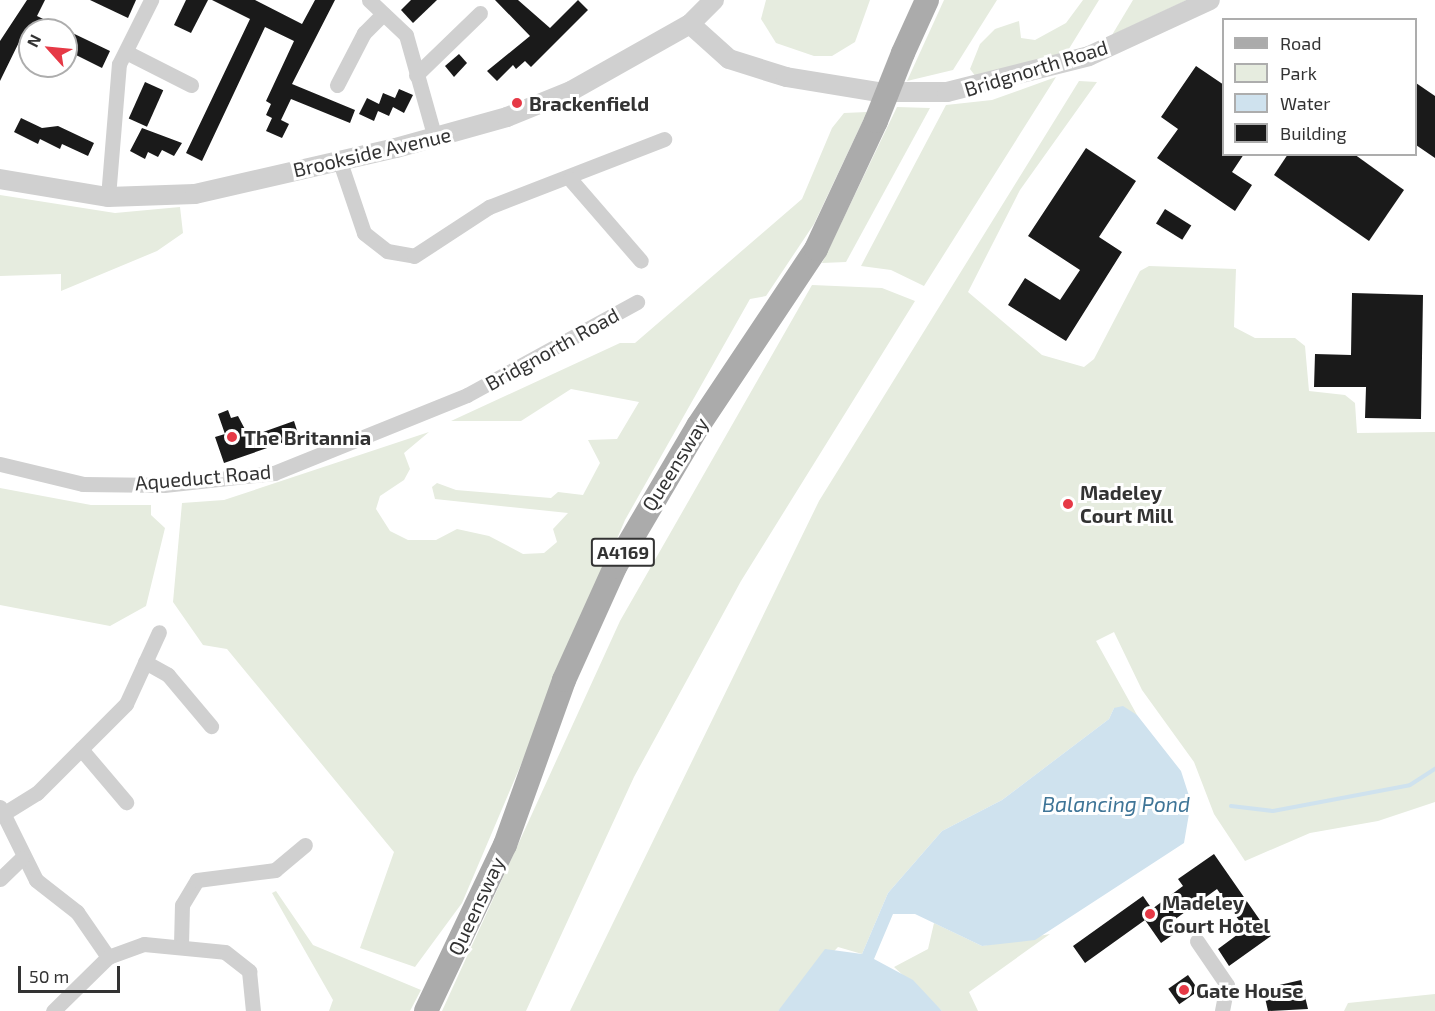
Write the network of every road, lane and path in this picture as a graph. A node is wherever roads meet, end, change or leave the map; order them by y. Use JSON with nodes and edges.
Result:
{"nodes":[{"id":1,"x":151,"y":0,"type":"edge"},
{"id":2,"x":369,"y":0,"type":"edge"},
{"id":3,"x":714,"y":0,"type":"edge"},
{"id":4,"x":927,"y":0,"type":"edge"},
{"id":5,"x":1210,"y":0,"type":"edge"},
{"id":6,"x":480,"y":13,"type":"dead end"},
{"id":7,"x":384,"y":14,"type":"junction"},
{"id":8,"x":690,"y":24,"type":"junction"},
{"id":9,"x":126,"y":52,"type":"junction"},
{"id":10,"x":416,"y":75,"type":"junction"},
{"id":11,"x":191,"y":85,"type":"dead end"},
{"id":12,"x":336,"y":85,"type":"dead end"},
{"id":13,"x":435,"y":138,"type":"junction"},
{"id":14,"x":663,"y":139,"type":"dead end"},
{"id":15,"x":339,"y":159,"type":"junction"},
{"id":16,"x":0,"y":179,"type":"edge"},
{"id":17,"x":570,"y":179,"type":"junction"},
{"id":18,"x":108,"y":197,"type":"junction"},
{"id":19,"x":641,"y":261,"type":"dead end"},
{"id":20,"x":637,"y":302,"type":"dead end"},
{"id":21,"x":467,"y":395,"type":"joint"},
{"id":22,"x":0,"y":464,"type":"edge"},
{"id":23,"x":159,"y":632,"type":"dead end"},
{"id":24,"x":145,"y":662,"type":"junction"},
{"id":25,"x":211,"y":726,"type":"dead end"},
{"id":26,"x":81,"y":749,"type":"junction"},
{"id":27,"x":126,"y":802,"type":"dead end"},
{"id":28,"x":2,"y":810,"type":"edge"},
{"id":29,"x":305,"y":845,"type":"dead end"},
{"id":30,"x":22,"y":858,"type":"junction"},
{"id":31,"x":0,"y":879,"type":"edge"},
{"id":32,"x":1197,"y":941,"type":"dead end"},
{"id":33,"x":181,"y":945,"type":"junction"},
{"id":34,"x":108,"y":957,"type":"junction"},
{"id":35,"x":53,"y":1011,"type":"edge"},
{"id":36,"x":253,"y":1011,"type":"edge"},
{"id":37,"x":426,"y":1011,"type":"edge"},
{"id":38,"x":1222,"y":1011,"type":"edge"}],
"edges":[{"from":1,"to":9,"type":"street"},
{"from":2,"to":7,"type":"street"},
{"from":3,"to":8,"type":"street","name":"Brookside Avenue"},
{"from":4,"to":37,"type":"main road","name":"Queensway","number":"A4169","bridge":true},
{"from":5,"to":8,"type":"street","name":"Bridgnorth Road"},
{"from":6,"to":10,"type":"street"},
{"from":7,"to":10,"type":"street"},
{"from":7,"to":12,"type":"street"},
{"from":8,"to":13,"type":"street","name":"Brookside Avenue"},
{"from":9,"to":11,"type":"street"},
{"from":9,"to":18,"type":"street"},
{"from":10,"to":13,"type":"street"},
{"from":13,"to":15,"type":"street","name":"Brookside Avenue"},
{"from":14,"to":17,"type":"street"},
{"from":15,"to":17,"type":"street"},
{"from":15,"to":18,"type":"street","name":"Brookside Avenue"},
{"from":16,"to":18,"type":"street","name":"Brookside Avenue"},
{"from":17,"to":19,"type":"street"},
{"from":20,"to":21,"type":"street","name":"Bridgnorth Road"},
{"from":21,"to":22,"type":"street","name":"Aqueduct Road"},
{"from":23,"to":24,"type":"street"},
{"from":24,"to":25,"type":"street"},
{"from":24,"to":26,"type":"street"},
{"from":26,"to":27,"type":"street"},
{"from":26,"to":28,"type":"street"},
{"from":28,"to":30,"type":"street"},
{"from":29,"to":33,"type":"street"},
{"from":30,"to":31,"type":"street"},
{"from":30,"to":34,"type":"street"},
{"from":32,"to":38,"type":"street"},
{"from":33,"to":34,"type":"street"},
{"from":33,"to":36,"type":"street"},
{"from":34,"to":35,"type":"street"}]}
